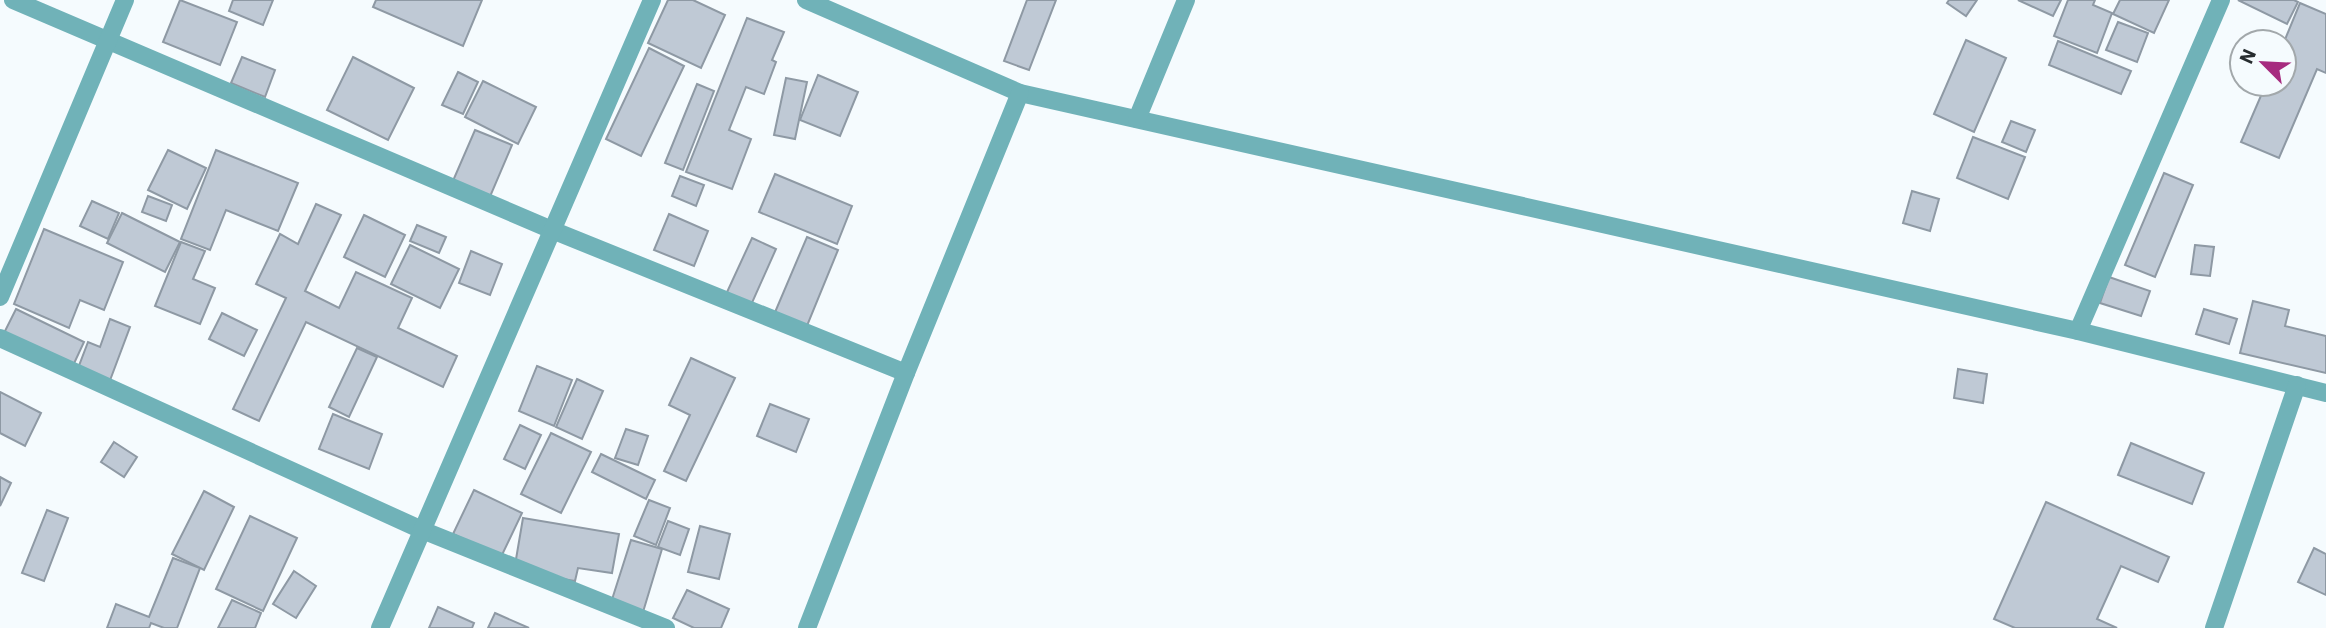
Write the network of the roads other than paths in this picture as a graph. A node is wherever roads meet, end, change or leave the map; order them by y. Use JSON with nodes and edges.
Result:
{"nodes":[{"id":1,"x":13,"y":0,"type":"edge"},
{"id":2,"x":125,"y":0,"type":"edge"},
{"id":3,"x":652,"y":0,"type":"edge"},
{"id":4,"x":806,"y":0,"type":"edge"},
{"id":5,"x":1186,"y":0,"type":"edge"},
{"id":6,"x":2221,"y":0,"type":"edge"},
{"id":7,"x":108,"y":40,"type":"junction"},
{"id":8,"x":1020,"y":93,"type":"junction"},
{"id":9,"x":1137,"y":119,"type":"junction"},
{"id":10,"x":552,"y":230,"type":"junction"},
{"id":11,"x":0,"y":297,"type":"edge"},
{"id":12,"x":2078,"y":331,"type":"junction"},
{"id":13,"x":0,"y":338,"type":"edge"},
{"id":14,"x":906,"y":373,"type":"junction"},
{"id":15,"x":2297,"y":385,"type":"junction"},
{"id":16,"x":2326,"y":393,"type":"edge"},
{"id":17,"x":422,"y":530,"type":"junction"},
{"id":18,"x":380,"y":628,"type":"edge"},
{"id":19,"x":666,"y":628,"type":"edge"},
{"id":20,"x":807,"y":628,"type":"edge"},
{"id":21,"x":2214,"y":628,"type":"edge"}],
"edges":[{"from":1,"to":7,"type":"street"},
{"from":2,"to":7,"type":"street"},
{"from":3,"to":10,"type":"street"},
{"from":4,"to":8,"type":"street"},
{"from":5,"to":9,"type":"street"},
{"from":6,"to":12,"type":"street"},
{"from":7,"to":10,"type":"street"},
{"from":7,"to":11,"type":"street"},
{"from":8,"to":9,"type":"street"},
{"from":8,"to":14,"type":"street"},
{"from":9,"to":12,"type":"street"},
{"from":10,"to":14,"type":"street"},
{"from":10,"to":17,"type":"street"},
{"from":12,"to":15,"type":"street"},
{"from":13,"to":17,"type":"street"},
{"from":14,"to":20,"type":"street"},
{"from":15,"to":16,"type":"street"},
{"from":15,"to":21,"type":"street"},
{"from":17,"to":18,"type":"street"},
{"from":17,"to":19,"type":"street"}]}
